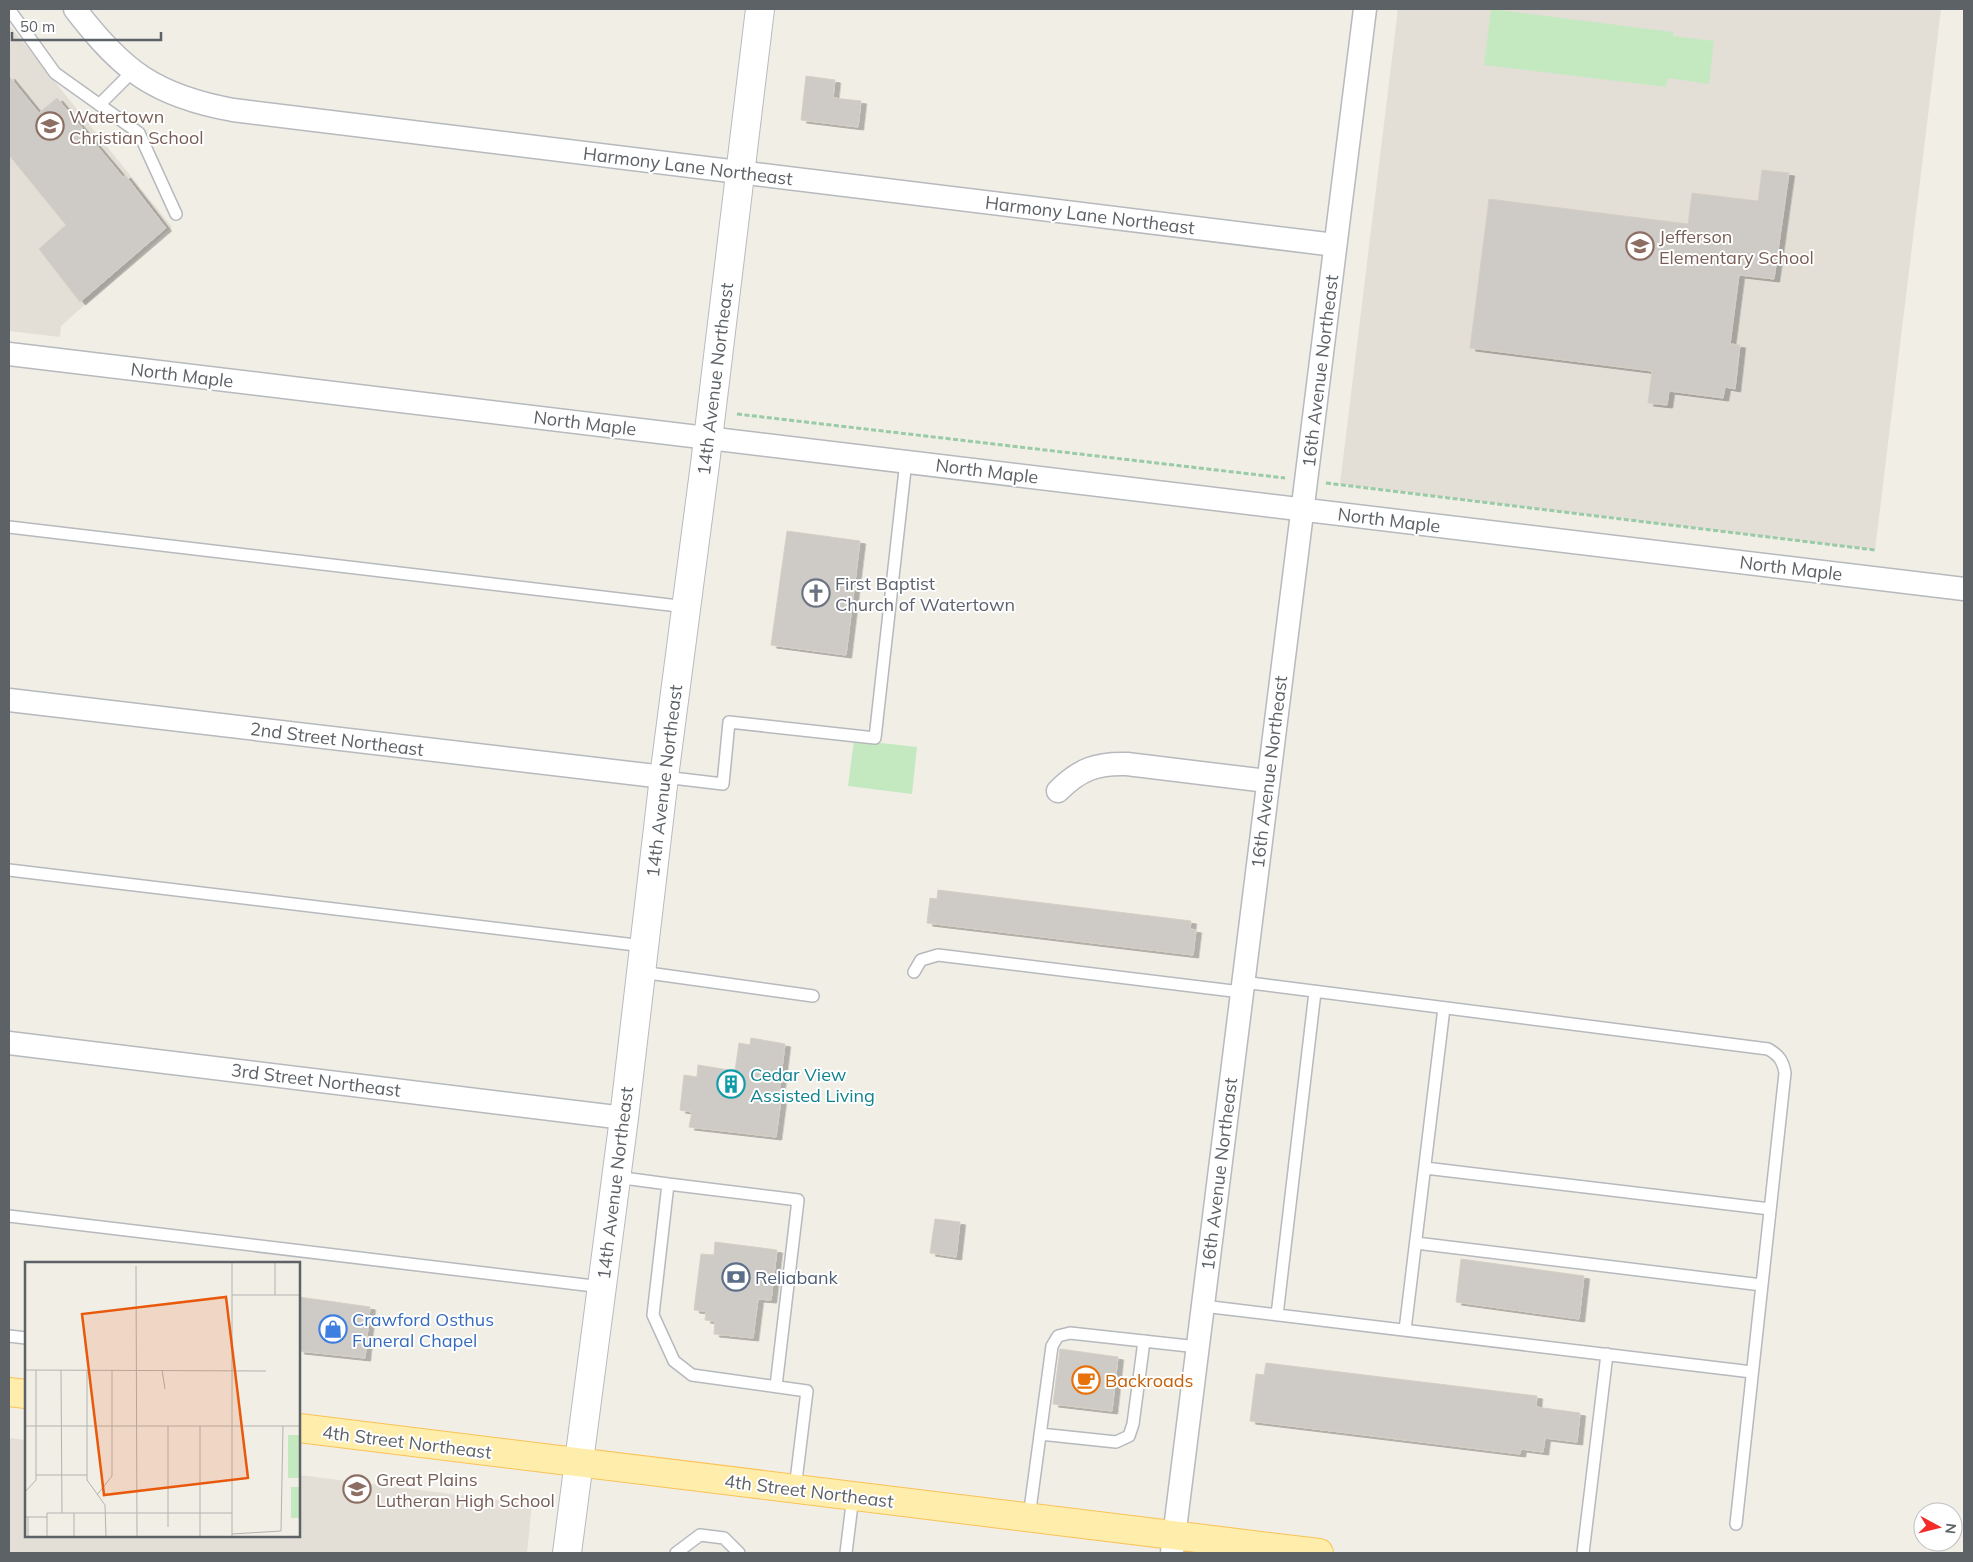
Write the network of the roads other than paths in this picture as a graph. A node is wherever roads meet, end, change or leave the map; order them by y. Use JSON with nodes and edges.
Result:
{"nodes":[{"id":1,"x":9,"y":9,"type":"edge"},
{"id":2,"x":75,"y":9,"type":"edge"},
{"id":3,"x":760,"y":9,"type":"edge"},
{"id":4,"x":1365,"y":9,"type":"edge"},
{"id":5,"x":133,"y":71,"type":"junction"},
{"id":6,"x":100,"y":104,"type":"junction"},
{"id":7,"x":740,"y":173,"type":"junction"},
{"id":8,"x":176,"y":214,"type":"dead end"},
{"id":9,"x":1336,"y":244,"type":"junction"},
{"id":10,"x":9,"y":354,"type":"edge"},
{"id":11,"x":708,"y":437,"type":"junction"},
{"id":12,"x":906,"y":461,"type":"junction"},
{"id":13,"x":1303,"y":510,"type":"junction"},
{"id":14,"x":9,"y":527,"type":"edge"},
{"id":15,"x":1964,"y":589,"type":"edge"},
{"id":16,"x":686,"y":607,"type":"junction"},
{"id":17,"x":9,"y":700,"type":"edge"},
{"id":18,"x":664,"y":777,"type":"junction"},
{"id":19,"x":1267,"y":781,"type":"junction"},
{"id":20,"x":1058,"y":791,"type":"dead end"},
{"id":21,"x":9,"y":870,"type":"edge"},
{"id":22,"x":643,"y":959,"type":"junction"},
{"id":23,"x":914,"y":972,"type":"dead end"},
{"id":24,"x":1242,"y":987,"type":"junction"},
{"id":25,"x":1315,"y":992,"type":"junction"},
{"id":26,"x":813,"y":996,"type":"dead end"},
{"id":27,"x":1444,"y":1008,"type":"junction"},
{"id":28,"x":9,"y":1043,"type":"edge"},
{"id":29,"x":624,"y":1118,"type":"junction"},
{"id":30,"x":1425,"y":1168,"type":"junction"},
{"id":31,"x":616,"y":1177,"type":"junction"},
{"id":32,"x":668,"y":1184,"type":"junction"},
{"id":33,"x":1770,"y":1210,"type":"junction"},
{"id":34,"x":9,"y":1218,"type":"edge"},
{"id":35,"x":1416,"y":1243,"type":"junction"},
{"id":36,"x":1762,"y":1284,"type":"junction"},
{"id":37,"x":602,"y":1287,"type":"junction"},
{"id":38,"x":1203,"y":1306,"type":"junction"},
{"id":39,"x":1277,"y":1315,"type":"junction"},
{"id":40,"x":1405,"y":1330,"type":"junction"},
{"id":41,"x":9,"y":1336,"type":"edge"},
{"id":42,"x":25,"y":1338,"type":"edge"},
{"id":43,"x":1144,"y":1341,"type":"junction"},
{"id":44,"x":1198,"y":1347,"type":"junction"},
{"id":45,"x":1607,"y":1354,"type":"junction"},
{"id":46,"x":1752,"y":1372,"type":"junction"},
{"id":47,"x":776,"y":1386,"type":"junction"},
{"id":48,"x":9,"y":1392,"type":"edge"},
{"id":49,"x":25,"y":1394,"type":"edge"},
{"id":50,"x":300,"y":1428,"type":"edge"},
{"id":51,"x":1040,"y":1434,"type":"junction"},
{"id":52,"x":579,"y":1463,"type":"junction"},
{"id":53,"x":795,"y":1489,"type":"junction"},
{"id":54,"x":853,"y":1496,"type":"junction"},
{"id":55,"x":1029,"y":1518,"type":"junction"},
{"id":56,"x":1736,"y":1524,"type":"dead end"},
{"id":57,"x":1173,"y":1545,"type":"edge"},
{"id":58,"x":567,"y":1553,"type":"edge"},
{"id":59,"x":676,"y":1553,"type":"edge"},
{"id":60,"x":739,"y":1553,"type":"edge"},
{"id":61,"x":846,"y":1553,"type":"edge"},
{"id":62,"x":1319,"y":1553,"type":"edge"},
{"id":63,"x":1583,"y":1553,"type":"edge"}],
"edges":[{"from":1,"to":6,"type":"lane"},
{"from":2,"to":5,"type":"street","name":"Harmony Lane Northeast"},
{"from":3,"to":7,"type":"main road","name":"14th Avenue Northeast"},
{"from":4,"to":9,"type":"street","name":"16th Avenue Northeast"},
{"from":5,"to":6,"type":"lane"},
{"from":5,"to":7,"type":"street","name":"Harmony Lane Northeast"},
{"from":6,"to":8,"type":"lane"},
{"from":7,"to":9,"type":"street","name":"Harmony Lane Northeast"},
{"from":7,"to":11,"type":"main road","name":"14th Avenue Northeast"},
{"from":9,"to":13,"type":"street","name":"16th Avenue Northeast"},
{"from":10,"to":11,"type":"street","name":"North Maple"},
{"from":11,"to":12,"type":"street","name":"North Maple"},
{"from":11,"to":16,"type":"main road","name":"14th Avenue Northeast"},
{"from":12,"to":13,"type":"street","name":"North Maple"},
{"from":12,"to":18,"type":"lane"},
{"from":13,"to":15,"type":"street","name":"North Maple"},
{"from":13,"to":19,"type":"street","name":"16th Avenue Northeast"},
{"from":14,"to":16,"type":"lane"},
{"from":16,"to":18,"type":"main road","name":"14th Avenue Northeast"},
{"from":17,"to":18,"type":"street","name":"2nd Street Northeast"},
{"from":18,"to":22,"type":"main road","name":"14th Avenue Northeast"},
{"from":19,"to":20,"type":"street"},
{"from":19,"to":24,"type":"street","name":"16th Avenue Northeast"},
{"from":21,"to":22,"type":"lane"},
{"from":22,"to":26,"type":"lane"},
{"from":22,"to":29,"type":"main road","name":"14th Avenue Northeast"},
{"from":23,"to":24,"type":"lane"},
{"from":24,"to":25,"type":"lane"},
{"from":24,"to":38,"type":"street","name":"16th Avenue Northeast"},
{"from":25,"to":27,"type":"lane"},
{"from":25,"to":39,"type":"lane"},
{"from":27,"to":30,"type":"lane"},
{"from":27,"to":33,"type":"lane"},
{"from":28,"to":29,"type":"street","name":"3rd Street Northeast"},
{"from":29,"to":31,"type":"main road","name":"14th Avenue Northeast"},
{"from":30,"to":33,"type":"lane"},
{"from":30,"to":35,"type":"lane"},
{"from":31,"to":32,"type":"lane"},
{"from":31,"to":37,"type":"main road","name":"14th Avenue Northeast"},
{"from":32,"to":47,"type":"lane"},
{"from":32,"to":47,"type":"lane"},
{"from":33,"to":36,"type":"lane"},
{"from":34,"to":37,"type":"lane"},
{"from":35,"to":36,"type":"lane"},
{"from":35,"to":40,"type":"lane"},
{"from":36,"to":46,"type":"lane"},
{"from":37,"to":52,"type":"main road","name":"14th Avenue Northeast"},
{"from":38,"to":39,"type":"lane"},
{"from":38,"to":44,"type":"street","name":"16th Avenue Northeast"},
{"from":39,"to":40,"type":"lane"},
{"from":40,"to":45,"type":"lane"},
{"from":41,"to":42,"type":"lane"},
{"from":43,"to":44,"type":"lane"},
{"from":43,"to":51,"type":"lane"},
{"from":43,"to":51,"type":"lane"},
{"from":44,"to":57,"type":"street","name":"16th Avenue Northeast"},
{"from":45,"to":46,"type":"lane"},
{"from":45,"to":63,"type":"lane"},
{"from":46,"to":56,"type":"lane"},
{"from":47,"to":53,"type":"lane"},
{"from":48,"to":49,"type":"main road"},
{"from":50,"to":52,"type":"main road","name":"4th Street Northeast"},
{"from":51,"to":55,"type":"lane"},
{"from":52,"to":53,"type":"main road","name":"4th Street Northeast"},
{"from":52,"to":58,"type":"main road","name":"14th Avenue Northeast"},
{"from":53,"to":54,"type":"main road","name":"4th Street Northeast"},
{"from":54,"to":55,"type":"main road","name":"4th Street Northeast"},
{"from":54,"to":61,"type":"lane"},
{"from":55,"to":57,"type":"main road","name":"4th Street Northeast"},
{"from":57,"to":62,"type":"main road","name":"4th Street Northeast"},
{"from":59,"to":60,"type":"lane"}]}
